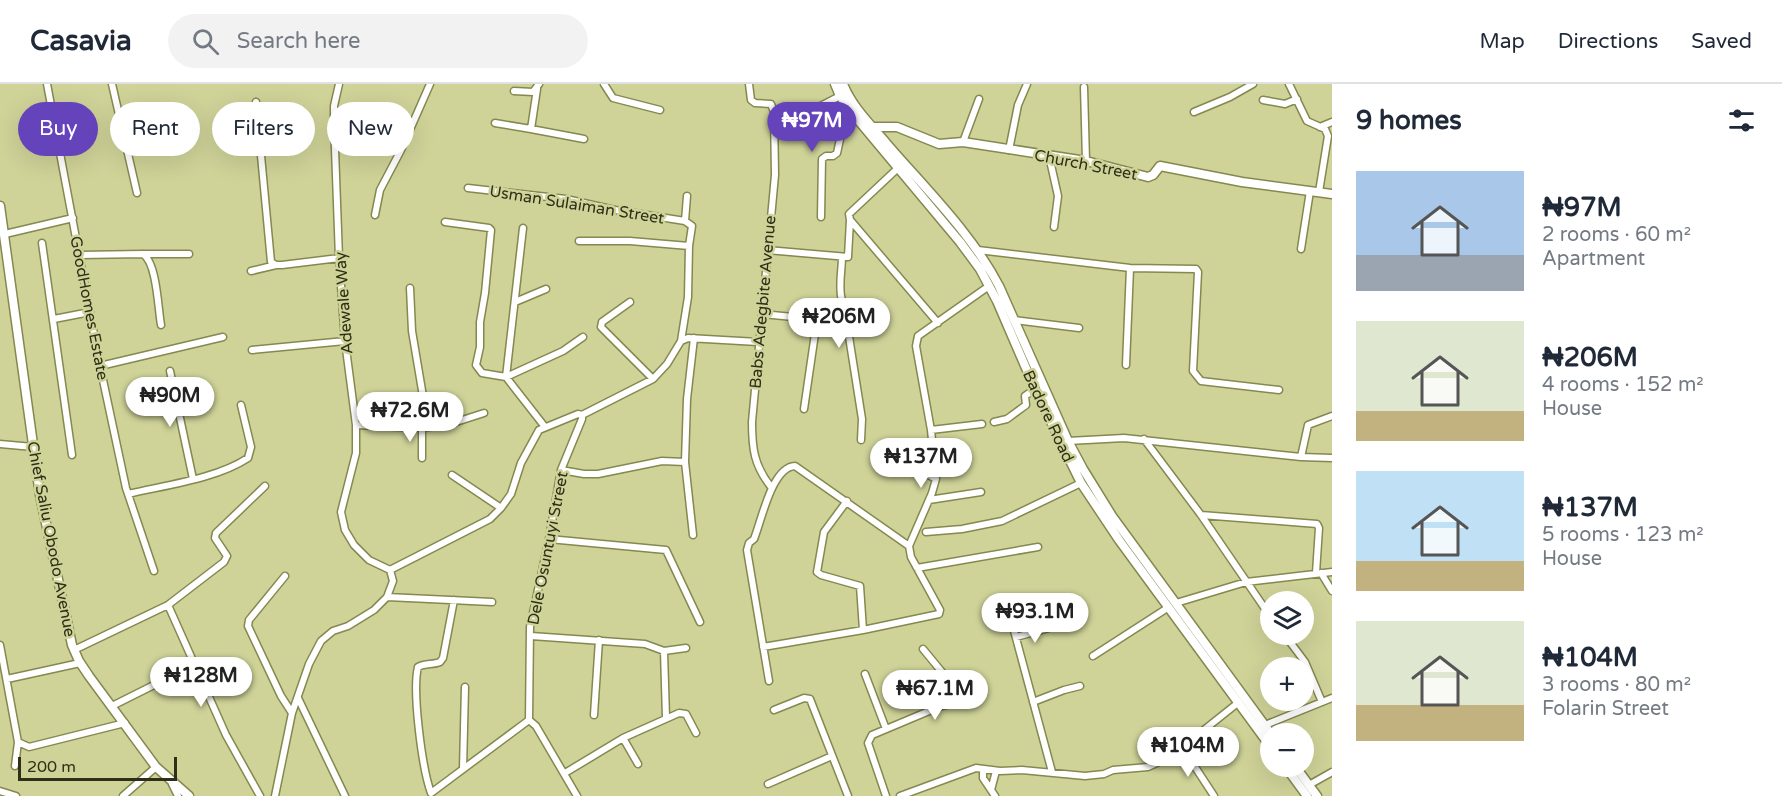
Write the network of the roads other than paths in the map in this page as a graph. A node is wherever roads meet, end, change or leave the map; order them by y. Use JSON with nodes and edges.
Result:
{"nodes":[{"id":1,"x":47,"y":84,"type":"edge"},
{"id":2,"x":111,"y":84,"type":"edge"},
{"id":3,"x":339,"y":84,"type":"edge"},
{"id":4,"x":430,"y":84,"type":"edge"},
{"id":5,"x":604,"y":84,"type":"edge"},
{"id":6,"x":749,"y":84,"type":"edge"},
{"id":7,"x":835,"y":84,"type":"edge"},
{"id":8,"x":843,"y":84,"type":"edge"},
{"id":9,"x":1028,"y":84,"type":"edge"},
{"id":10,"x":1253,"y":84,"type":"edge"},
{"id":11,"x":1289,"y":84,"type":"edge"},
{"id":12,"x":538,"y":87,"type":"edge"},
{"id":13,"x":1084,"y":87,"type":"dead end"},
{"id":14,"x":514,"y":91,"type":"dead end"},
{"id":15,"x":840,"y":96,"type":"junction"},
{"id":16,"x":979,"y":99,"type":"dead end"},
{"id":17,"x":1297,"y":99,"type":"junction"},
{"id":18,"x":1263,"y":100,"type":"dead end"},
{"id":19,"x":660,"y":110,"type":"dead end"},
{"id":20,"x":774,"y":112,"type":"junction"},
{"id":21,"x":1194,"y":112,"type":"dead end"},
{"id":22,"x":853,"y":114,"type":"junction"},
{"id":23,"x":1332,"y":122,"type":"edge"},
{"id":24,"x":495,"y":123,"type":"dead end"},
{"id":25,"x":873,"y":127,"type":"junction"},
{"id":26,"x":1320,"y":127,"type":"junction"},
{"id":27,"x":531,"y":129,"type":"junction"},
{"id":28,"x":584,"y":139,"type":"dead end"},
{"id":29,"x":963,"y":142,"type":"junction"},
{"id":30,"x":1009,"y":150,"type":"junction"},
{"id":31,"x":261,"y":156,"type":"edge"},
{"id":32,"x":1049,"y":156,"type":"junction"},
{"id":33,"x":1086,"y":161,"type":"junction"},
{"id":34,"x":898,"y":168,"type":"junction"},
{"id":35,"x":468,"y":188,"type":"dead end"},
{"id":36,"x":1314,"y":191,"type":"junction"},
{"id":37,"x":137,"y":193,"type":"dead end"},
{"id":38,"x":1332,"y":194,"type":"edge"},
{"id":39,"x":687,"y":196,"type":"dead end"},
{"id":40,"x":0,"y":206,"type":"edge"},
{"id":41,"x":375,"y":215,"type":"dead end"},
{"id":42,"x":821,"y":217,"type":"dead end"},
{"id":43,"x":73,"y":218,"type":"junction"},
{"id":44,"x":850,"y":220,"type":"junction"},
{"id":45,"x":685,"y":221,"type":"junction"},
{"id":46,"x":445,"y":222,"type":"dead end"},
{"id":47,"x":1054,"y":227,"type":"dead end"},
{"id":48,"x":523,"y":228,"type":"dead end"},
{"id":49,"x":3,"y":231,"type":"edge"},
{"id":50,"x":579,"y":241,"type":"dead end"},
{"id":51,"x":42,"y":243,"type":"dead end"},
{"id":52,"x":689,"y":246,"type":"junction"},
{"id":53,"x":1301,"y":249,"type":"dead end"},
{"id":54,"x":766,"y":250,"type":"junction"},
{"id":55,"x":978,"y":250,"type":"junction"},
{"id":56,"x":189,"y":254,"type":"dead end"},
{"id":57,"x":80,"y":255,"type":"junction"},
{"id":58,"x":143,"y":255,"type":"junction"},
{"id":59,"x":339,"y":258,"type":"junction"},
{"id":60,"x":842,"y":258,"type":"junction"},
{"id":61,"x":276,"y":266,"type":"junction"},
{"id":62,"x":1131,"y":268,"type":"junction"},
{"id":63,"x":251,"y":271,"type":"dead end"},
{"id":64,"x":989,"y":286,"type":"junction"},
{"id":65,"x":410,"y":288,"type":"dead end"},
{"id":66,"x":546,"y":290,"type":"dead end"},
{"id":67,"x":515,"y":302,"type":"junction"},
{"id":68,"x":630,"y":302,"type":"dead end"},
{"id":69,"x":90,"y":312,"type":"junction"},
{"id":70,"x":762,"y":314,"type":"junction"},
{"id":71,"x":845,"y":314,"type":"dead end"},
{"id":72,"x":54,"y":320,"type":"junction"},
{"id":73,"x":817,"y":320,"type":"junction"},
{"id":74,"x":1014,"y":320,"type":"junction"},
{"id":75,"x":938,"y":323,"type":"junction"},
{"id":76,"x":161,"y":325,"type":"dead end"},
{"id":77,"x":1079,"y":328,"type":"dead end"},
{"id":78,"x":223,"y":337,"type":"dead end"},
{"id":79,"x":583,"y":337,"type":"dead end"},
{"id":80,"x":694,"y":338,"type":"junction"},
{"id":81,"x":345,"y":341,"type":"junction"},
{"id":82,"x":681,"y":341,"type":"junction"},
{"id":83,"x":758,"y":342,"type":"junction"},
{"id":84,"x":252,"y":350,"type":"dead end"},
{"id":85,"x":1126,"y":365,"type":"dead end"},
{"id":86,"x":100,"y":366,"type":"junction"},
{"id":87,"x":170,"y":371,"type":"dead end"},
{"id":88,"x":506,"y":377,"type":"junction"},
{"id":89,"x":653,"y":379,"type":"junction"},
{"id":90,"x":1035,"y":389,"type":"junction"},
{"id":91,"x":1279,"y":390,"type":"dead end"},
{"id":92,"x":241,"y":405,"type":"dead end"},
{"id":93,"x":804,"y":409,"type":"dead end"},
{"id":94,"x":484,"y":413,"type":"dead end"},
{"id":95,"x":582,"y":415,"type":"junction"},
{"id":96,"x":1332,"y":416,"type":"edge"},
{"id":97,"x":994,"y":423,"type":"dead end"},
{"id":98,"x":982,"y":424,"type":"dead end"},
{"id":99,"x":356,"y":425,"type":"junction"},
{"id":100,"x":545,"y":426,"type":"junction"},
{"id":101,"x":425,"y":427,"type":"junction"},
{"id":102,"x":931,"y":430,"type":"junction"},
{"id":103,"x":861,"y":440,"type":"dead end"},
{"id":104,"x":1144,"y":440,"type":"junction"},
{"id":105,"x":1068,"y":441,"type":"junction"},
{"id":106,"x":0,"y":444,"type":"edge"},
{"id":107,"x":33,"y":447,"type":"junction"},
{"id":108,"x":878,"y":450,"type":"dead end"},
{"id":109,"x":72,"y":455,"type":"dead end"},
{"id":110,"x":1301,"y":457,"type":"junction"},
{"id":111,"x":422,"y":458,"type":"dead end"},
{"id":112,"x":1332,"y":458,"type":"edge"},
{"id":113,"x":685,"y":462,"type":"junction"},
{"id":114,"x":561,"y":470,"type":"junction"},
{"id":115,"x":452,"y":475,"type":"dead end"},
{"id":116,"x":194,"y":479,"type":"junction"},
{"id":117,"x":936,"y":479,"type":"junction"},
{"id":118,"x":1081,"y":483,"type":"junction"},
{"id":119,"x":265,"y":486,"type":"dead end"},
{"id":120,"x":771,"y":487,"type":"junction"},
{"id":121,"x":981,"y":492,"type":"dead end"},
{"id":122,"x":128,"y":494,"type":"junction"},
{"id":123,"x":929,"y":500,"type":"junction"},
{"id":124,"x":847,"y":501,"type":"junction"},
{"id":125,"x":501,"y":508,"type":"junction"},
{"id":126,"x":1201,"y":515,"type":"junction"},
{"id":127,"x":926,"y":532,"type":"dead end"},
{"id":128,"x":693,"y":535,"type":"dead end"},
{"id":129,"x":549,"y":539,"type":"junction"},
{"id":130,"x":909,"y":546,"type":"junction"},
{"id":131,"x":1038,"y":547,"type":"dead end"},
{"id":132,"x":917,"y":568,"type":"junction"},
{"id":133,"x":390,"y":570,"type":"junction"},
{"id":134,"x":1147,"y":570,"type":"junction"},
{"id":135,"x":154,"y":571,"type":"dead end"},
{"id":136,"x":1332,"y":572,"type":"edge"},
{"id":137,"x":1318,"y":573,"type":"junction"},
{"id":138,"x":285,"y":576,"type":"dead end"},
{"id":139,"x":1246,"y":582,"type":"junction"},
{"id":140,"x":1332,"y":591,"type":"edge"},
{"id":141,"x":387,"y":597,"type":"junction"},
{"id":142,"x":454,"y":600,"type":"junction"},
{"id":143,"x":492,"y":602,"type":"dead end"},
{"id":144,"x":1260,"y":602,"type":"edge"},
{"id":145,"x":1172,"y":605,"type":"junction"},
{"id":146,"x":168,"y":606,"type":"junction"},
{"id":147,"x":1009,"y":612,"type":"dead end"},
{"id":148,"x":700,"y":622,"type":"dead end"},
{"id":149,"x":1049,"y":628,"type":"dead end"},
{"id":150,"x":864,"y":630,"type":"junction"},
{"id":151,"x":531,"y":636,"type":"junction"},
{"id":152,"x":1016,"y":637,"type":"junction"},
{"id":153,"x":598,"y":640,"type":"junction"},
{"id":154,"x":0,"y":645,"type":"edge"},
{"id":155,"x":1292,"y":645,"type":"edge"},
{"id":156,"x":763,"y":647,"type":"junction"},
{"id":157,"x":686,"y":648,"type":"dead end"},
{"id":158,"x":74,"y":650,"type":"junction"},
{"id":159,"x":923,"y":650,"type":"dead end"},
{"id":160,"x":664,"y":651,"type":"junction"},
{"id":161,"x":1093,"y":656,"type":"dead end"},
{"id":162,"x":80,"y":663,"type":"junction"},
{"id":163,"x":195,"y":664,"type":"junction"},
{"id":164,"x":865,"y":674,"type":"dead end"},
{"id":165,"x":7,"y":679,"type":"junction"},
{"id":166,"x":769,"y":681,"type":"dead end"},
{"id":167,"x":1080,"y":686,"type":"dead end"},
{"id":168,"x":465,"y":687,"type":"dead end"},
{"id":169,"x":298,"y":698,"type":"junction"},
{"id":170,"x":979,"y":698,"type":"dead end"},
{"id":171,"x":1332,"y":698,"type":"edge"},
{"id":172,"x":1033,"y":702,"type":"junction"},
{"id":173,"x":1239,"y":702,"type":"junction"},
{"id":174,"x":1322,"y":702,"type":"junction"},
{"id":175,"x":959,"y":703,"type":"junction"},
{"id":176,"x":112,"y":706,"type":"junction"},
{"id":177,"x":774,"y":710,"type":"dead end"},
{"id":178,"x":292,"y":713,"type":"junction"},
{"id":179,"x":594,"y":715,"type":"dead end"},
{"id":180,"x":666,"y":718,"type":"junction"},
{"id":181,"x":529,"y":720,"type":"junction"},
{"id":182,"x":125,"y":723,"type":"junction"},
{"id":183,"x":1263,"y":723,"type":"edge"},
{"id":184,"x":1270,"y":723,"type":"edge"},
{"id":185,"x":886,"y":729,"type":"junction"},
{"id":186,"x":1260,"y":732,"type":"edge"},
{"id":187,"x":696,"y":733,"type":"dead end"},
{"id":188,"x":623,"y":738,"type":"junction"},
{"id":189,"x":18,"y":742,"type":"junction"},
{"id":190,"x":1182,"y":747,"type":"junction"},
{"id":191,"x":832,"y":756,"type":"junction"},
{"id":192,"x":638,"y":764,"type":"dead end"},
{"id":193,"x":15,"y":766,"type":"dead end"},
{"id":194,"x":156,"y":767,"type":"junction"},
{"id":195,"x":463,"y":769,"type":"junction"},
{"id":196,"x":983,"y":769,"type":"junction"},
{"id":197,"x":996,"y":771,"type":"junction"},
{"id":198,"x":1052,"y":772,"type":"junction"},
{"id":199,"x":1332,"y":772,"type":"edge"},
{"id":200,"x":565,"y":773,"type":"junction"},
{"id":201,"x":1293,"y":777,"type":"edge"},
{"id":202,"x":1303,"y":777,"type":"edge"},
{"id":203,"x":171,"y":780,"type":"junction"},
{"id":204,"x":768,"y":784,"type":"dead end"},
{"id":205,"x":1309,"y":785,"type":"junction"},
{"id":206,"x":921,"y":789,"type":"junction"},
{"id":207,"x":0,"y":791,"type":"edge"},
{"id":208,"x":993,"y":793,"type":"edge"},
{"id":209,"x":429,"y":795,"type":"edge"},
{"id":210,"x":15,"y":796,"type":"edge"},
{"id":211,"x":123,"y":796,"type":"edge"},
{"id":212,"x":178,"y":796,"type":"edge"},
{"id":213,"x":189,"y":796,"type":"edge"},
{"id":214,"x":260,"y":796,"type":"edge"},
{"id":215,"x":275,"y":796,"type":"edge"},
{"id":216,"x":345,"y":796,"type":"edge"},
{"id":217,"x":577,"y":796,"type":"edge"},
{"id":218,"x":848,"y":796,"type":"edge"},
{"id":219,"x":886,"y":796,"type":"edge"},
{"id":220,"x":900,"y":796,"type":"edge"},
{"id":221,"x":924,"y":796,"type":"edge"},
{"id":222,"x":1214,"y":796,"type":"edge"},
{"id":223,"x":1307,"y":796,"type":"edge"},
{"id":224,"x":1317,"y":796,"type":"edge"}],
"edges":[{"from":1,"to":43,"type":"street","name":"GoodHomes Estate"},
{"from":2,"to":37,"type":"street"},
{"from":3,"to":59,"type":"street","name":"Adewale Way"},
{"from":4,"to":41,"type":"street"},
{"from":5,"to":19,"type":"street"},
{"from":6,"to":20,"type":"street"},
{"from":7,"to":15,"type":"main road","name":"Badore Road"},
{"from":8,"to":25,"type":"main road","name":"Badore Road"},
{"from":9,"to":30,"type":"street"},
{"from":10,"to":21,"type":"street"},
{"from":11,"to":17,"type":"street"},
{"from":12,"to":14,"type":"street"},
{"from":12,"to":27,"type":"street"},
{"from":13,"to":33,"type":"street"},
{"from":15,"to":20,"type":"street"},
{"from":15,"to":22,"type":"main road","name":"Badore Road"},
{"from":16,"to":29,"type":"street"},
{"from":17,"to":18,"type":"street"},
{"from":17,"to":26,"type":"street"},
{"from":20,"to":54,"type":"street","name":"Babs Adegbite Avenue"},
{"from":22,"to":34,"type":"main road","name":"Badore Road"},
{"from":22,"to":42,"type":"street"},
{"from":23,"to":26,"type":"street"},
{"from":24,"to":27,"type":"street"},
{"from":25,"to":29,"type":"main road","name":"Church Street"},
{"from":25,"to":55,"type":"main road","name":"Badore Road"},
{"from":26,"to":36,"type":"street"},
{"from":27,"to":28,"type":"street"},
{"from":29,"to":30,"type":"main road","name":"Church Street"},
{"from":30,"to":32,"type":"main road","name":"Church Street"},
{"from":31,"to":61,"type":"street"},
{"from":32,"to":33,"type":"main road","name":"Church Street"},
{"from":32,"to":47,"type":"street"},
{"from":33,"to":36,"type":"main road","name":"Church Street"},
{"from":34,"to":44,"type":"street"},
{"from":34,"to":64,"type":"main road","name":"Badore Road"},
{"from":35,"to":45,"type":"street","name":"Usman Sulaiman Street"},
{"from":36,"to":38,"type":"main road","name":"Church Street"},
{"from":36,"to":53,"type":"street"},
{"from":39,"to":45,"type":"street"},
{"from":40,"to":49,"type":"main road","name":"Chief Saliu Obodo Avenue"},
{"from":43,"to":49,"type":"street"},
{"from":43,"to":57,"type":"street","name":"GoodHomes Estate"},
{"from":44,"to":60,"type":"street"},
{"from":44,"to":75,"type":"street"},
{"from":45,"to":52,"type":"street"},
{"from":46,"to":88,"type":"street"},
{"from":48,"to":67,"type":"street"},
{"from":49,"to":107,"type":"main road","name":"Chief Saliu Obodo Avenue"},
{"from":50,"to":52,"type":"street"},
{"from":51,"to":72,"type":"street"},
{"from":52,"to":82,"type":"street"},
{"from":54,"to":60,"type":"street"},
{"from":54,"to":70,"type":"street","name":"Babs Adegbite Avenue"},
{"from":55,"to":62,"type":"street"},
{"from":55,"to":74,"type":"main road","name":"Badore Road"},
{"from":56,"to":58,"type":"street"},
{"from":57,"to":58,"type":"street"},
{"from":57,"to":69,"type":"street","name":"GoodHomes Estate"},
{"from":58,"to":76,"type":"street"},
{"from":59,"to":61,"type":"street"},
{"from":59,"to":81,"type":"street","name":"Adewale Way"},
{"from":60,"to":71,"type":"street"},
{"from":61,"to":63,"type":"street"},
{"from":62,"to":85,"type":"street"},
{"from":62,"to":91,"type":"street"},
{"from":64,"to":75,"type":"street"},
{"from":64,"to":90,"type":"main road","name":"Badore Road"},
{"from":65,"to":101,"type":"street"},
{"from":66,"to":67,"type":"street"},
{"from":67,"to":88,"type":"street"},
{"from":68,"to":89,"type":"street"},
{"from":69,"to":72,"type":"street"},
{"from":69,"to":86,"type":"street","name":"GoodHomes Estate"},
{"from":70,"to":73,"type":"street"},
{"from":70,"to":83,"type":"street","name":"Babs Adegbite Avenue"},
{"from":72,"to":109,"type":"street"},
{"from":73,"to":93,"type":"street"},
{"from":73,"to":103,"type":"street"},
{"from":74,"to":77,"type":"street"},
{"from":74,"to":105,"type":"main road","name":"Badore Road"},
{"from":75,"to":102,"type":"street"},
{"from":78,"to":86,"type":"street"},
{"from":79,"to":88,"type":"street"},
{"from":80,"to":82,"type":"street"},
{"from":80,"to":83,"type":"street"},
{"from":80,"to":113,"type":"street"},
{"from":81,"to":84,"type":"street"},
{"from":81,"to":99,"type":"street","name":"Adewale Way"},
{"from":82,"to":89,"type":"street"},
{"from":83,"to":120,"type":"street","name":"Babs Adegbite Avenue"},
{"from":86,"to":122,"type":"street","name":"GoodHomes Estate"},
{"from":87,"to":116,"type":"street"},
{"from":88,"to":100,"type":"street"},
{"from":89,"to":95,"type":"street"},
{"from":90,"to":97,"type":"street"},
{"from":90,"to":118,"type":"main road","name":"Badore Road"},
{"from":92,"to":116,"type":"street"},
{"from":94,"to":101,"type":"street"},
{"from":95,"to":100,"type":"street"},
{"from":95,"to":114,"type":"street","name":"Dele Osuntuyi Street"},
{"from":96,"to":110,"type":"street"},
{"from":98,"to":102,"type":"street"},
{"from":99,"to":101,"type":"street"},
{"from":99,"to":133,"type":"street","name":"Adewale Way"},
{"from":100,"to":125,"type":"street"},
{"from":101,"to":111,"type":"street"},
{"from":102,"to":117,"type":"street"},
{"from":104,"to":105,"type":"street"},
{"from":104,"to":110,"type":"street"},
{"from":104,"to":126,"type":"street"},
{"from":105,"to":134,"type":"main road","name":"Badore Road"},
{"from":106,"to":107,"type":"street"},
{"from":107,"to":158,"type":"main road","name":"Chief Saliu Obodo Avenue"},
{"from":108,"to":117,"type":"street"},
{"from":110,"to":112,"type":"street"},
{"from":113,"to":114,"type":"street"},
{"from":113,"to":128,"type":"street"},
{"from":114,"to":129,"type":"street","name":"Dele Osuntuyi Street"},
{"from":115,"to":125,"type":"street"},
{"from":116,"to":122,"type":"street"},
{"from":117,"to":123,"type":"street"},
{"from":118,"to":127,"type":"street"},
{"from":118,"to":134,"type":"main road","name":"Badore Road"},
{"from":119,"to":146,"type":"street"},
{"from":120,"to":124,"type":"street"},
{"from":120,"to":156,"type":"street"},
{"from":121,"to":123,"type":"street"},
{"from":122,"to":135,"type":"street","name":"GoodHomes Estate"},
{"from":123,"to":130,"type":"street"},
{"from":124,"to":130,"type":"street"},
{"from":124,"to":150,"type":"street"},
{"from":125,"to":133,"type":"street"},
{"from":126,"to":137,"type":"street"},
{"from":126,"to":139,"type":"street"},
{"from":129,"to":148,"type":"street"},
{"from":129,"to":151,"type":"street","name":"Dele Osuntuyi Street"},
{"from":130,"to":132,"type":"street"},
{"from":131,"to":132,"type":"street"},
{"from":132,"to":150,"type":"street"},
{"from":133,"to":141,"type":"street"},
{"from":134,"to":145,"type":"main road","name":"Badore Road"},
{"from":136,"to":137,"type":"street"},
{"from":137,"to":139,"type":"street"},
{"from":137,"to":140,"type":"street"},
{"from":138,"to":178,"type":"street"},
{"from":139,"to":144,"type":"street"},
{"from":139,"to":145,"type":"street"},
{"from":141,"to":142,"type":"street"},
{"from":141,"to":169,"type":"street"},
{"from":142,"to":143,"type":"street"},
{"from":142,"to":209,"type":"street"},
{"from":145,"to":161,"type":"street"},
{"from":145,"to":173,"type":"main road","name":"Badore Road"},
{"from":145,"to":183,"type":"main road","name":"Badore Road"},
{"from":146,"to":158,"type":"street"},
{"from":146,"to":163,"type":"street"},
{"from":147,"to":152,"type":"street"},
{"from":149,"to":152,"type":"street"},
{"from":150,"to":156,"type":"street"},
{"from":151,"to":153,"type":"street"},
{"from":151,"to":181,"type":"street","name":"Dele Osuntuyi Street"},
{"from":152,"to":172,"type":"street"},
{"from":153,"to":160,"type":"street"},
{"from":153,"to":179,"type":"street"},
{"from":154,"to":165,"type":"street"},
{"from":155,"to":174,"type":"street"},
{"from":156,"to":166,"type":"street"},
{"from":157,"to":160,"type":"street"},
{"from":158,"to":162,"type":"main road","name":"Chief Saliu Obodo Avenue"},
{"from":159,"to":175,"type":"street"},
{"from":160,"to":180,"type":"street"},
{"from":162,"to":165,"type":"street"},
{"from":162,"to":176,"type":"main road","name":"Chief Saliu Obodo Avenue"},
{"from":163,"to":176,"type":"street"},
{"from":163,"to":214,"type":"street"},
{"from":164,"to":185,"type":"street"},
{"from":165,"to":189,"type":"street"},
{"from":167,"to":172,"type":"street"},
{"from":168,"to":195,"type":"street"},
{"from":169,"to":178,"type":"street"},
{"from":169,"to":216,"type":"street"},
{"from":170,"to":175,"type":"street"},
{"from":171,"to":174,"type":"street"},
{"from":172,"to":198,"type":"street"},
{"from":173,"to":186,"type":"main road","name":"Badore Road"},
{"from":173,"to":190,"type":"street"},
{"from":174,"to":184,"type":"street"},
{"from":175,"to":185,"type":"street"},
{"from":176,"to":182,"type":"main road","name":"Chief Saliu Obodo Avenue"},
{"from":177,"to":191,"type":"street"},
{"from":178,"to":215,"type":"street"},
{"from":180,"to":187,"type":"street"},
{"from":180,"to":188,"type":"street"},
{"from":181,"to":195,"type":"street"},
{"from":181,"to":200,"type":"street"},
{"from":182,"to":189,"type":"street"},
{"from":182,"to":194,"type":"main road","name":"Chief Saliu Obodo Avenue"},
{"from":185,"to":219,"type":"street"},
{"from":188,"to":192,"type":"street"},
{"from":188,"to":200,"type":"street"},
{"from":189,"to":193,"type":"street"},
{"from":190,"to":198,"type":"street"},
{"from":190,"to":222,"type":"street"},
{"from":191,"to":204,"type":"street"},
{"from":191,"to":218,"type":"street"},
{"from":194,"to":203,"type":"main road","name":"Chief Saliu Obodo Avenue"},
{"from":194,"to":211,"type":"street"},
{"from":195,"to":209,"type":"street"},
{"from":196,"to":197,"type":"street"},
{"from":196,"to":206,"type":"street"},
{"from":196,"to":208,"type":"street"},
{"from":197,"to":198,"type":"street"},
{"from":197,"to":208,"type":"street"},
{"from":199,"to":205,"type":"street"},
{"from":200,"to":217,"type":"street"},
{"from":201,"to":223,"type":"main road"},
{"from":202,"to":205,"type":"main road"},
{"from":203,"to":212,"type":"street"},
{"from":203,"to":213,"type":"main road","name":"Chief Saliu Obodo Avenue"},
{"from":205,"to":224,"type":"main road"},
{"from":206,"to":220,"type":"street"},
{"from":206,"to":221,"type":"street"},
{"from":207,"to":210,"type":"street"}]}
